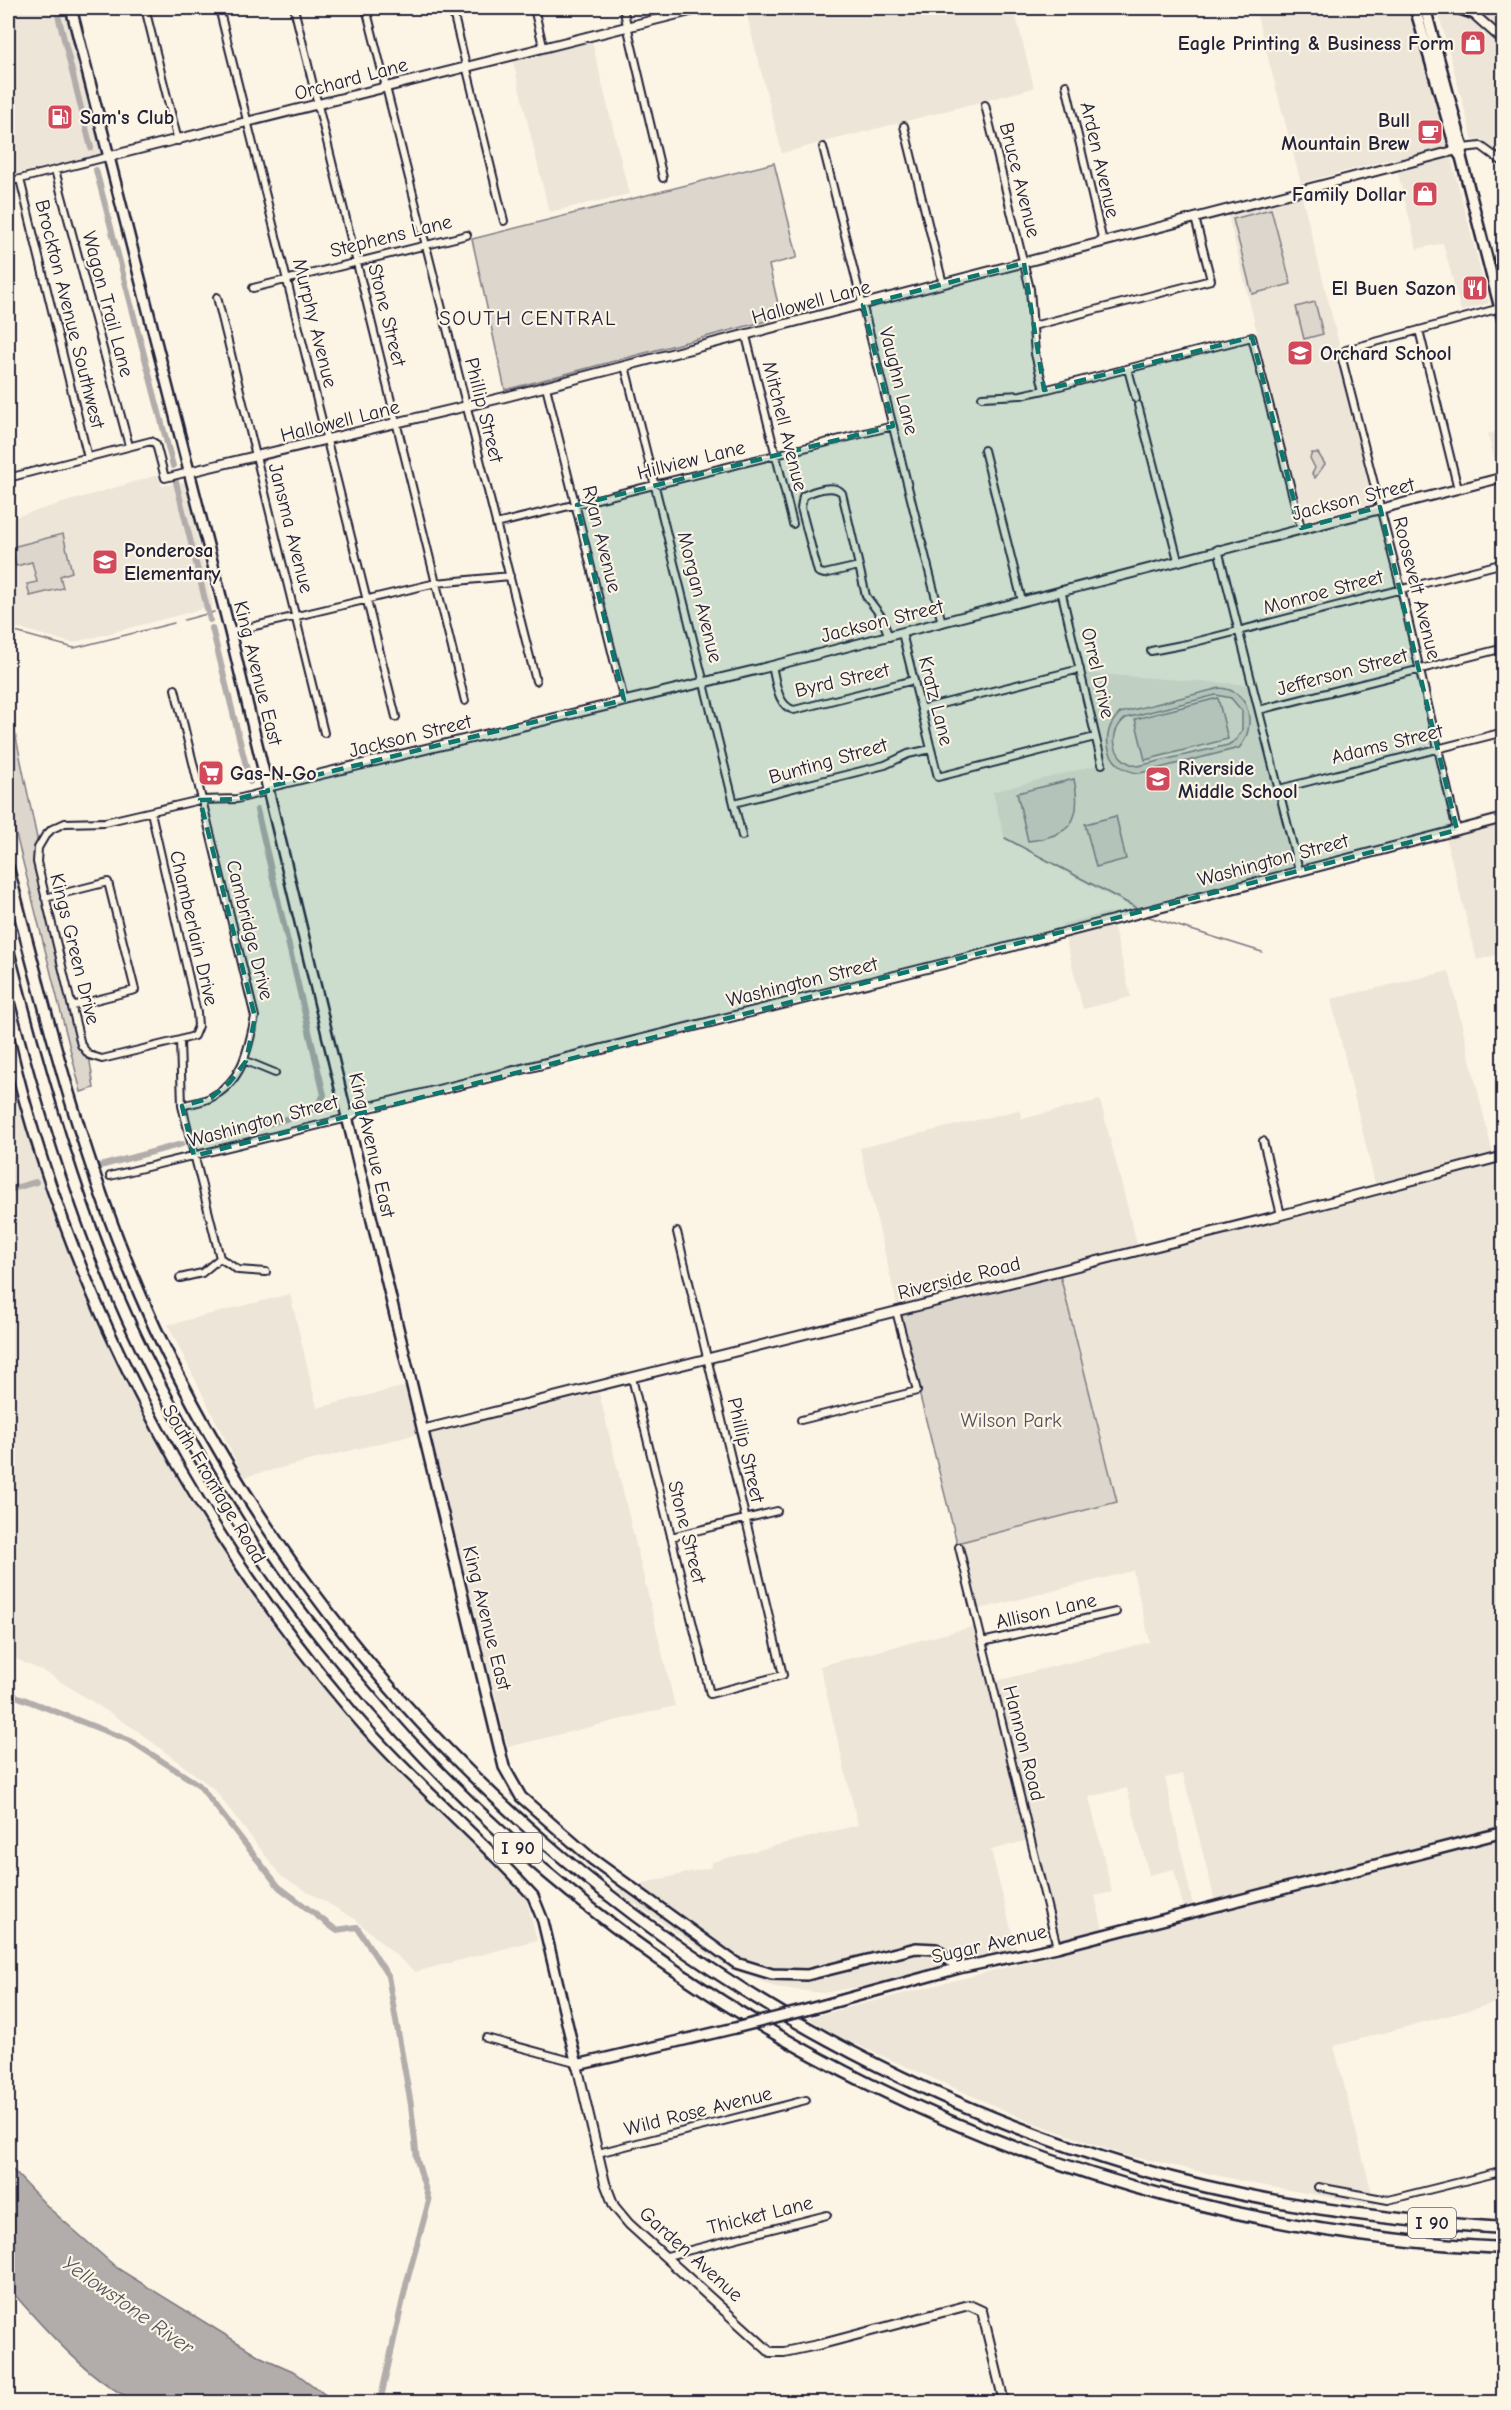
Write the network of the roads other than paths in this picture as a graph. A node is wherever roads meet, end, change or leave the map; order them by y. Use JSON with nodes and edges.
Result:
{"nodes":[{"id":1,"x":71,"y":8,"type":"edge"},
{"id":2,"x":145,"y":8,"type":"edge"},
{"id":3,"x":219,"y":8,"type":"edge"},
{"id":4,"x":294,"y":8,"type":"edge"},
{"id":5,"x":366,"y":8,"type":"edge"},
{"id":6,"x":452,"y":8,"type":"edge"},
{"id":7,"x":534,"y":8,"type":"edge"},
{"id":8,"x":623,"y":8,"type":"edge"},
{"id":9,"x":702,"y":8,"type":"edge"},
{"id":10,"x":1415,"y":8,"type":"edge"},
{"id":11,"x":1425,"y":8,"type":"edge"},
{"id":12,"x":1431,"y":8,"type":"edge"},
{"id":13,"x":1457,"y":8,"type":"edge"},
{"id":14,"x":1468,"y":9,"type":"edge"},
{"id":15,"x":628,"y":26,"type":"junction"},
{"id":16,"x":1431,"y":33,"type":"junction"},
{"id":17,"x":1503,"y":41,"type":"edge"},
{"id":18,"x":543,"y":46,"type":"junction"},
{"id":19,"x":466,"y":66,"type":"junction"},
{"id":20,"x":1066,"y":85,"type":"dead end"},
{"id":21,"x":386,"y":87,"type":"junction"},
{"id":22,"x":318,"y":104,"type":"junction"},
{"id":23,"x":985,"y":105,"type":"dead end"},
{"id":24,"x":249,"y":122,"type":"junction"},
{"id":25,"x":904,"y":126,"type":"dead end"},
{"id":26,"x":178,"y":141,"type":"junction"},
{"id":27,"x":823,"y":147,"type":"dead end"},
{"id":28,"x":1460,"y":152,"type":"junction"},
{"id":29,"x":107,"y":157,"type":"junction"},
{"id":30,"x":1503,"y":163,"type":"edge"},
{"id":31,"x":55,"y":170,"type":"junction"},
{"id":32,"x":663,"y":178,"type":"dead end"},
{"id":33,"x":20,"y":179,"type":"junction"},
{"id":34,"x":8,"y":182,"type":"edge"},
{"id":35,"x":1195,"y":218,"type":"junction"},
{"id":36,"x":504,"y":221,"type":"dead end"},
{"id":37,"x":466,"y":235,"type":"dead end"},
{"id":38,"x":1103,"y":242,"type":"junction"},
{"id":39,"x":425,"y":244,"type":"junction"},
{"id":40,"x":356,"y":262,"type":"junction"},
{"id":41,"x":1023,"y":263,"type":"junction"},
{"id":42,"x":286,"y":279,"type":"junction"},
{"id":43,"x":943,"y":284,"type":"junction"},
{"id":44,"x":253,"y":288,"type":"dead end"},
{"id":45,"x":217,"y":297,"type":"dead end"},
{"id":46,"x":863,"y":305,"type":"junction"},
{"id":47,"x":1502,"y":308,"type":"edge"},
{"id":48,"x":1503,"y":324,"type":"edge"},
{"id":49,"x":1033,"y":326,"type":"junction"},
{"id":50,"x":1419,"y":330,"type":"junction"},
{"id":51,"x":746,"y":336,"type":"junction"},
{"id":52,"x":625,"y":366,"type":"junction"},
{"id":53,"x":1128,"y":369,"type":"junction"},
{"id":54,"x":546,"y":387,"type":"junction"},
{"id":55,"x":1044,"y":390,"type":"junction"},
{"id":56,"x":982,"y":397,"type":"dead end"},
{"id":57,"x":467,"y":407,"type":"junction"},
{"id":58,"x":398,"y":423,"type":"junction"},
{"id":59,"x":893,"y":426,"type":"junction"},
{"id":60,"x":328,"y":442,"type":"junction"},
{"id":61,"x":129,"y":447,"type":"junction"},
{"id":62,"x":984,"y":450,"type":"dead end"},
{"id":63,"x":775,"y":456,"type":"junction"},
{"id":64,"x":88,"y":458,"type":"junction"},
{"id":65,"x":257,"y":458,"type":"junction"},
{"id":66,"x":189,"y":472,"type":"junction"},
{"id":67,"x":1503,"y":477,"type":"edge"},
{"id":68,"x":8,"y":478,"type":"edge"},
{"id":69,"x":655,"y":486,"type":"junction"},
{"id":70,"x":1458,"y":489,"type":"junction"},
{"id":71,"x":577,"y":505,"type":"junction"},
{"id":72,"x":1380,"y":507,"type":"junction"},
{"id":73,"x":496,"y":524,"type":"junction"},
{"id":74,"x":793,"y":524,"type":"dead end"},
{"id":75,"x":1301,"y":528,"type":"junction"},
{"id":76,"x":1218,"y":549,"type":"junction"},
{"id":77,"x":1178,"y":560,"type":"junction"},
{"id":78,"x":1503,"y":563,"type":"edge"},
{"id":79,"x":859,"y":566,"type":"junction"},
{"id":80,"x":510,"y":576,"type":"junction"},
{"id":81,"x":436,"y":583,"type":"junction"},
{"id":82,"x":1401,"y":589,"type":"junction"},
{"id":83,"x":1061,"y":590,"type":"junction"},
{"id":84,"x":367,"y":601,"type":"junction"},
{"id":85,"x":1022,"y":601,"type":"junction"},
{"id":86,"x":296,"y":615,"type":"junction"},
{"id":87,"x":942,"y":623,"type":"junction"},
{"id":88,"x":1239,"y":631,"type":"junction"},
{"id":89,"x":230,"y":632,"type":"junction"},
{"id":90,"x":902,"y":633,"type":"junction"},
{"id":91,"x":889,"y":637,"type":"junction"},
{"id":92,"x":1503,"y":648,"type":"edge"},
{"id":93,"x":1151,"y":651,"type":"dead end"},
{"id":94,"x":772,"y":666,"type":"junction"},
{"id":95,"x":1080,"y":669,"type":"junction"},
{"id":96,"x":1420,"y":669,"type":"junction"},
{"id":97,"x":914,"y":680,"type":"junction"},
{"id":98,"x":536,"y":681,"type":"dead end"},
{"id":99,"x":704,"y":681,"type":"junction"},
{"id":100,"x":175,"y":689,"type":"dead end"},
{"id":101,"x":624,"y":700,"type":"junction"},
{"id":102,"x":465,"y":701,"type":"dead end"},
{"id":103,"x":921,"y":709,"type":"junction"},
{"id":104,"x":1259,"y":711,"type":"junction"},
{"id":105,"x":396,"y":717,"type":"dead end"},
{"id":106,"x":324,"y":732,"type":"dead end"},
{"id":107,"x":1503,"y":732,"type":"edge"},
{"id":108,"x":1095,"y":736,"type":"junction"},
{"id":109,"x":1439,"y":748,"type":"junction"},
{"id":110,"x":931,"y":749,"type":"junction"},
{"id":111,"x":1102,"y":764,"type":"dead end"},
{"id":112,"x":267,"y":789,"type":"junction"},
{"id":113,"x":1279,"y":789,"type":"junction"},
{"id":114,"x":200,"y":800,"type":"junction"},
{"id":115,"x":734,"y":803,"type":"junction"},
{"id":116,"x":151,"y":812,"type":"junction"},
{"id":117,"x":1503,"y":818,"type":"edge"},
{"id":118,"x":1457,"y":830,"type":"junction"},
{"id":119,"x":742,"y":836,"type":"dead end"},
{"id":120,"x":39,"y":848,"type":"joint"},
{"id":121,"x":8,"y":868,"type":"edge"},
{"id":122,"x":1299,"y":870,"type":"junction"},
{"id":123,"x":45,"y":898,"type":"junction"},
{"id":124,"x":8,"y":950,"type":"edge"},
{"id":125,"x":72,"y":1006,"type":"junction"},
{"id":126,"x":8,"y":1035,"type":"edge"},
{"id":127,"x":180,"y":1040,"type":"junction"},
{"id":128,"x":246,"y":1061,"type":"junction"},
{"id":129,"x":275,"y":1073,"type":"dead end"},
{"id":130,"x":182,"y":1106,"type":"junction"},
{"id":131,"x":348,"y":1118,"type":"junction"},
{"id":132,"x":1263,"y":1141,"type":"dead end"},
{"id":133,"x":194,"y":1156,"type":"junction"},
{"id":134,"x":1503,"y":1156,"type":"edge"},
{"id":135,"x":110,"y":1176,"type":"dead end"},
{"id":136,"x":1281,"y":1215,"type":"junction"},
{"id":137,"x":676,"y":1233,"type":"dead end"},
{"id":138,"x":220,"y":1258,"type":"junction"},
{"id":139,"x":266,"y":1272,"type":"dead end"},
{"id":140,"x":180,"y":1278,"type":"dead end"},
{"id":141,"x":896,"y":1311,"type":"junction"},
{"id":142,"x":708,"y":1358,"type":"junction"},
{"id":143,"x":632,"y":1378,"type":"junction"},
{"id":144,"x":801,"y":1420,"type":"dead end"},
{"id":145,"x":422,"y":1430,"type":"junction"},
{"id":146,"x":777,"y":1511,"type":"dead end"},
{"id":147,"x":745,"y":1519,"type":"junction"},
{"id":148,"x":671,"y":1537,"type":"junction"},
{"id":149,"x":959,"y":1547,"type":"dead end"},
{"id":150,"x":1116,"y":1612,"type":"dead end"},
{"id":151,"x":982,"y":1642,"type":"junction"},
{"id":152,"x":710,"y":1694,"type":"joint"},
{"id":153,"x":1503,"y":1832,"type":"edge"},
{"id":154,"x":515,"y":1876,"type":"joint"},
{"id":155,"x":1057,"y":1947,"type":"junction"},
{"id":156,"x":959,"y":1968,"type":"junction"},
{"id":157,"x":486,"y":2038,"type":"dead end"},
{"id":158,"x":577,"y":2065,"type":"junction"},
{"id":159,"x":806,"y":2100,"type":"dead end"},
{"id":160,"x":598,"y":2154,"type":"junction"},
{"id":161,"x":1503,"y":2171,"type":"edge"},
{"id":162,"x":1318,"y":2187,"type":"dead end"},
{"id":163,"x":1361,"y":2214,"type":"junction"},
{"id":164,"x":827,"y":2215,"type":"dead end"},
{"id":165,"x":1503,"y":2220,"type":"edge"},
{"id":166,"x":1503,"y":2228,"type":"edge"},
{"id":167,"x":1470,"y":2246,"type":"junction"},
{"id":168,"x":1503,"y":2248,"type":"edge"},
{"id":169,"x":1503,"y":2254,"type":"edge"},
{"id":170,"x":667,"y":2256,"type":"junction"},
{"id":171,"x":1004,"y":2403,"type":"edge"}],
"edges":[{"from":1,"to":29,"type":"main road","name":"King Avenue East"},
{"from":2,"to":26,"type":"street"},
{"from":3,"to":24,"type":"street","name":"Murphy Avenue"},
{"from":4,"to":22,"type":"street","name":"Stone Street"},
{"from":5,"to":21,"type":"street","name":"Phillip Street"},
{"from":6,"to":19,"type":"street"},
{"from":7,"to":18,"type":"street"},
{"from":8,"to":15,"type":"street"},
{"from":9,"to":15,"type":"street","name":"Orchard Lane"},
{"from":10,"to":28,"type":"main road"},
{"from":11,"to":16,"type":"main road"},
{"from":12,"to":16,"type":"main road"},
{"from":13,"to":14,"type":"main road"},
{"from":14,"to":17,"type":"street"},
{"from":15,"to":18,"type":"street","name":"Orchard Lane"},
{"from":15,"to":32,"type":"street"},
{"from":16,"to":28,"type":"main road"},
{"from":18,"to":19,"type":"street","name":"Orchard Lane"},
{"from":19,"to":21,"type":"street","name":"Orchard Lane"},
{"from":19,"to":36,"type":"street"},
{"from":20,"to":38,"type":"street","name":"Arden Avenue"},
{"from":21,"to":22,"type":"street","name":"Orchard Lane"},
{"from":21,"to":39,"type":"street","name":"Phillip Street"},
{"from":22,"to":24,"type":"street","name":"Orchard Lane"},
{"from":22,"to":40,"type":"street","name":"Stone Street"},
{"from":23,"to":41,"type":"street","name":"Bruce Avenue"},
{"from":24,"to":26,"type":"street","name":"Orchard Lane"},
{"from":24,"to":42,"type":"street","name":"Murphy Avenue"},
{"from":25,"to":43,"type":"street"},
{"from":26,"to":29,"type":"street","name":"Orchard Lane"},
{"from":27,"to":46,"type":"street","name":"Vaughn Lane"},
{"from":28,"to":30,"type":"street"},
{"from":28,"to":35,"type":"street","name":"Hallowell Lane"},
{"from":28,"to":47,"type":"main road"},
{"from":29,"to":31,"type":"street","name":"Orchard Lane"},
{"from":29,"to":66,"type":"main road","name":"King Avenue East"},
{"from":31,"to":33,"type":"street","name":"Orchard Lane"},
{"from":31,"to":61,"type":"street","name":"Wagon Trail Lane"},
{"from":33,"to":34,"type":"street","name":"Orchard Lane"},
{"from":33,"to":64,"type":"street","name":"Brockton Avenue Southwest"},
{"from":35,"to":38,"type":"street","name":"Hallowell Lane"},
{"from":35,"to":49,"type":"street"},
{"from":37,"to":39,"type":"street","name":"Stephens Lane"},
{"from":38,"to":41,"type":"street","name":"Hallowell Lane"},
{"from":39,"to":40,"type":"street","name":"Stephens Lane"},
{"from":39,"to":57,"type":"street","name":"Phillip Street"},
{"from":40,"to":42,"type":"street","name":"Stephens Lane"},
{"from":40,"to":58,"type":"street","name":"Stone Street"},
{"from":41,"to":43,"type":"street","name":"Hallowell Lane"},
{"from":41,"to":49,"type":"street","name":"Bruce Avenue"},
{"from":42,"to":44,"type":"street","name":"Stephens Lane"},
{"from":42,"to":60,"type":"street","name":"Murphy Avenue"},
{"from":43,"to":46,"type":"street","name":"Hallowell Lane"},
{"from":45,"to":65,"type":"street","name":"Jansma Avenue"},
{"from":46,"to":51,"type":"street","name":"Hallowell Lane"},
{"from":46,"to":59,"type":"street","name":"Vaughn Lane"},
{"from":47,"to":48,"type":"main road"},
{"from":47,"to":50,"type":"street"},
{"from":49,"to":55,"type":"street","name":"Bruce Avenue"},
{"from":50,"to":70,"type":"street"},
{"from":50,"to":72,"type":"street","name":"Roosevelt Avenue"},
{"from":51,"to":52,"type":"street","name":"Hallowell Lane"},
{"from":51,"to":63,"type":"street","name":"Mitchell Avenue"},
{"from":52,"to":54,"type":"street","name":"Hallowell Lane"},
{"from":52,"to":69,"type":"street","name":"Morgan Avenue"},
{"from":53,"to":55,"type":"street"},
{"from":53,"to":75,"type":"street"},
{"from":53,"to":77,"type":"street"},
{"from":54,"to":57,"type":"street","name":"Hallowell Lane"},
{"from":54,"to":71,"type":"street","name":"Ryan Avenue"},
{"from":55,"to":56,"type":"street"},
{"from":57,"to":58,"type":"street","name":"Hallowell Lane"},
{"from":57,"to":73,"type":"street","name":"Phillip Street"},
{"from":58,"to":60,"type":"street","name":"Hallowell Lane"},
{"from":58,"to":81,"type":"street","name":"Stone Street"},
{"from":59,"to":63,"type":"street","name":"Hillview Lane"},
{"from":59,"to":87,"type":"street","name":"Vaughn Lane"},
{"from":60,"to":65,"type":"street","name":"Hallowell Lane"},
{"from":60,"to":84,"type":"street","name":"Murphy Avenue"},
{"from":61,"to":64,"type":"street"},
{"from":61,"to":66,"type":"street","name":"Hallowell Lane"},
{"from":62,"to":85,"type":"street"},
{"from":63,"to":69,"type":"street","name":"Hillview Lane"},
{"from":63,"to":74,"type":"street","name":"Mitchell Avenue"},
{"from":64,"to":68,"type":"street"},
{"from":65,"to":66,"type":"street","name":"Hallowell Lane"},
{"from":65,"to":86,"type":"street","name":"Jansma Avenue"},
{"from":66,"to":89,"type":"main road","name":"King Avenue East"},
{"from":67,"to":70,"type":"street","name":"Jackson Street"},
{"from":69,"to":71,"type":"street","name":"Hillview Lane"},
{"from":69,"to":99,"type":"street","name":"Morgan Avenue"},
{"from":70,"to":72,"type":"street","name":"Jackson Street"},
{"from":71,"to":73,"type":"street","name":"Hillview Lane"},
{"from":71,"to":101,"type":"street","name":"Ryan Avenue"},
{"from":72,"to":75,"type":"street","name":"Jackson Street"},
{"from":72,"to":82,"type":"street","name":"Roosevelt Avenue"},
{"from":73,"to":80,"type":"street","name":"Phillip Street"},
{"from":75,"to":76,"type":"street","name":"Jackson Street"},
{"from":76,"to":77,"type":"street","name":"Jackson Street"},
{"from":76,"to":88,"type":"street"},
{"from":77,"to":83,"type":"street","name":"Jackson Street"},
{"from":78,"to":82,"type":"street","name":"Monroe Street"},
{"from":79,"to":79,"type":"street"},
{"from":79,"to":91,"type":"street"},
{"from":80,"to":81,"type":"street"},
{"from":80,"to":98,"type":"street","name":"Phillip Street"},
{"from":81,"to":84,"type":"street"},
{"from":81,"to":102,"type":"street","name":"Stone Street"},
{"from":82,"to":88,"type":"street","name":"Monroe Street"},
{"from":82,"to":96,"type":"street","name":"Roosevelt Avenue"},
{"from":83,"to":85,"type":"street","name":"Jackson Street"},
{"from":83,"to":95,"type":"street","name":"Orrel Drive"},
{"from":84,"to":86,"type":"street"},
{"from":84,"to":105,"type":"street","name":"Murphy Avenue"},
{"from":85,"to":87,"type":"street","name":"Jackson Street"},
{"from":86,"to":89,"type":"street"},
{"from":86,"to":106,"type":"street","name":"Jansma Avenue"},
{"from":87,"to":90,"type":"street","name":"Jackson Street"},
{"from":88,"to":93,"type":"street","name":"Monroe Street"},
{"from":88,"to":104,"type":"street"},
{"from":89,"to":112,"type":"main road","name":"King Avenue East"},
{"from":90,"to":91,"type":"street","name":"Jackson Street"},
{"from":90,"to":97,"type":"street","name":"Kratz Lane"},
{"from":91,"to":94,"type":"street","name":"Jackson Street"},
{"from":92,"to":96,"type":"street","name":"Jefferson Street"},
{"from":94,"to":97,"type":"street","name":"Byrd Street"},
{"from":94,"to":99,"type":"street","name":"Jackson Street"},
{"from":95,"to":103,"type":"street"},
{"from":95,"to":108,"type":"street","name":"Orrel Drive"},
{"from":96,"to":104,"type":"street","name":"Jefferson Street"},
{"from":96,"to":109,"type":"street","name":"Roosevelt Avenue"},
{"from":97,"to":103,"type":"street","name":"Kratz Lane"},
{"from":99,"to":101,"type":"street","name":"Jackson Street"},
{"from":99,"to":115,"type":"street","name":"Morgan Avenue"},
{"from":100,"to":114,"type":"street","name":"Cambridge Drive"},
{"from":101,"to":112,"type":"street","name":"Jackson Street"},
{"from":103,"to":110,"type":"street","name":"Kratz Lane"},
{"from":104,"to":113,"type":"street"},
{"from":107,"to":109,"type":"street","name":"Adams Street"},
{"from":108,"to":110,"type":"street","name":"Kratz Lane"},
{"from":108,"to":111,"type":"street","name":"Orrel Drive"},
{"from":109,"to":113,"type":"street","name":"Adams Street"},
{"from":109,"to":118,"type":"street","name":"Roosevelt Avenue"},
{"from":110,"to":115,"type":"street","name":"Bunting Street"},
{"from":112,"to":114,"type":"street","name":"Jackson Street"},
{"from":112,"to":131,"type":"main road","name":"King Avenue East"},
{"from":113,"to":122,"type":"street"},
{"from":114,"to":116,"type":"street","name":"Jackson Street"},
{"from":114,"to":128,"type":"street","name":"Cambridge Drive"},
{"from":115,"to":119,"type":"street","name":"Morgan Avenue"},
{"from":116,"to":120,"type":"street","name":"Jackson Street"},
{"from":116,"to":127,"type":"street","name":"Chamberlain Drive"},
{"from":117,"to":118,"type":"street","name":"Washington Street"},
{"from":118,"to":122,"type":"street","name":"Washington Street"},
{"from":120,"to":123,"type":"street","name":"Kings Green Drive"},
{"from":121,"to":163,"type":"highway","number":"I 90"},
{"from":122,"to":131,"type":"street","name":"Washington Street"},
{"from":123,"to":125,"type":"street","name":"Kings Green Drive"},
{"from":123,"to":125,"type":"street"},
{"from":124,"to":167,"type":"highway","number":"I 90"},
{"from":125,"to":127,"type":"street","name":"Kings Green Drive"},
{"from":126,"to":154,"type":"main road","name":"South Frontage Road"},
{"from":127,"to":130,"type":"street"},
{"from":128,"to":129,"type":"street"},
{"from":128,"to":130,"type":"street","name":"Cambridge Drive"},
{"from":130,"to":133,"type":"street"},
{"from":131,"to":133,"type":"street","name":"Washington Street"},
{"from":131,"to":145,"type":"main road","name":"King Avenue East"},
{"from":132,"to":136,"type":"street"},
{"from":133,"to":135,"type":"street","name":"Washington Street"},
{"from":133,"to":138,"type":"street"},
{"from":134,"to":136,"type":"street","name":"Riverside Road"},
{"from":136,"to":141,"type":"street","name":"Riverside Road"},
{"from":137,"to":142,"type":"street","name":"Phillip Street"},
{"from":138,"to":139,"type":"street"},
{"from":138,"to":140,"type":"street"},
{"from":141,"to":142,"type":"street","name":"Riverside Road"},
{"from":141,"to":144,"type":"street"},
{"from":142,"to":143,"type":"street","name":"Riverside Road"},
{"from":142,"to":147,"type":"street","name":"Phillip Street"},
{"from":143,"to":145,"type":"street","name":"Riverside Road"},
{"from":143,"to":148,"type":"street","name":"Stone Street"},
{"from":145,"to":156,"type":"main road","name":"King Avenue East"},
{"from":146,"to":147,"type":"street"},
{"from":147,"to":148,"type":"street"},
{"from":147,"to":152,"type":"street","name":"Phillip Street"},
{"from":148,"to":152,"type":"street","name":"Stone Street"},
{"from":149,"to":151,"type":"street","name":"Hannon Road"},
{"from":150,"to":151,"type":"street","name":"Allison Lane"},
{"from":151,"to":155,"type":"street","name":"Hannon Road"},
{"from":153,"to":155,"type":"main road","name":"Sugar Avenue"},
{"from":154,"to":158,"type":"main road","name":"Garden Avenue"},
{"from":155,"to":156,"type":"main road","name":"Sugar Avenue"},
{"from":156,"to":158,"type":"main road","name":"Sugar Avenue","bridge":true},
{"from":157,"to":158,"type":"street"},
{"from":158,"to":160,"type":"street","name":"Garden Avenue"},
{"from":159,"to":160,"type":"street","name":"Wild Rose Avenue"},
{"from":160,"to":170,"type":"street","name":"Garden Avenue"},
{"from":161,"to":162,"type":"street"},
{"from":163,"to":165,"type":"highway"},
{"from":163,"to":166,"type":"highway","number":"I 90"},
{"from":164,"to":170,"type":"street","name":"Thicket Lane"},
{"from":167,"to":168,"type":"highway","number":"I 90"},
{"from":167,"to":169,"type":"highway"},
{"from":170,"to":171,"type":"street","name":"Garden Avenue"}]}
